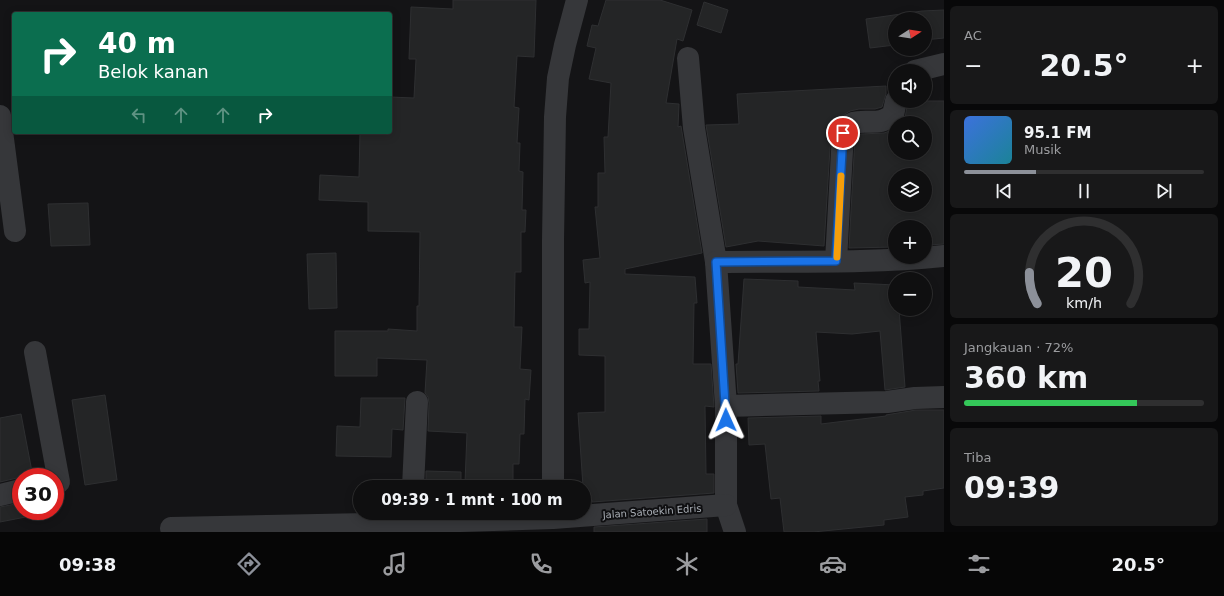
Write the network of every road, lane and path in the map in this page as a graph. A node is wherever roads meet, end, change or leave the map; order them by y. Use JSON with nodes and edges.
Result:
{"nodes":[{"id":1,"x":577,"y":0,"type":"edge"},
{"id":2,"x":688,"y":58,"type":"dead end"},
{"id":3,"x":944,"y":64,"type":"edge"},
{"id":4,"x":932,"y":67,"type":"edge"},
{"id":5,"x":894,"y":108,"type":"edge"},
{"id":6,"x":0,"y":116,"type":"edge"},
{"id":7,"x":15,"y":231,"type":"dead end"},
{"id":8,"x":944,"y":256,"type":"edge"},
{"id":9,"x":836,"y":261,"type":"junction"},
{"id":10,"x":716,"y":262,"type":"junction"},
{"id":11,"x":35,"y":352,"type":"dead end"},
{"id":12,"x":944,"y":397,"type":"edge"},
{"id":13,"x":417,"y":402,"type":"dead end"},
{"id":14,"x":726,"y":406,"type":"junction"},
{"id":15,"x":56,"y":468,"type":"edge"},
{"id":16,"x":413,"y":480,"type":"edge"},
{"id":17,"x":553,"y":480,"type":"edge"},
{"id":18,"x":12,"y":492,"type":"edge"},
{"id":19,"x":0,"y":495,"type":"edge"},
{"id":20,"x":726,"y":505,"type":"junction"},
{"id":21,"x":364,"y":520,"type":"edge"},
{"id":22,"x":507,"y":520,"type":"edge"},
{"id":23,"x":554,"y":521,"type":"edge"},
{"id":24,"x":171,"y":528,"type":"dead end"},
{"id":25,"x":735,"y":532,"type":"edge"}],
"edges":[{"from":1,"to":17,"type":"street"},
{"from":2,"to":10,"type":"street"},
{"from":3,"to":4,"type":"street"},
{"from":5,"to":9,"type":"street"},
{"from":6,"to":7,"type":"street"},
{"from":8,"to":9,"type":"street"},
{"from":9,"to":10,"type":"street"},
{"from":10,"to":14,"type":"street"},
{"from":11,"to":15,"type":"street"},
{"from":12,"to":14,"type":"street"},
{"from":13,"to":16,"type":"street"},
{"from":14,"to":20,"type":"street"},
{"from":18,"to":19,"type":"street"},
{"from":20,"to":23,"type":"street","name":"Jalan Satoekin Edris"},
{"from":20,"to":25,"type":"street"},
{"from":21,"to":24,"type":"street","name":"Jalan Satoekin Edris"},
{"from":22,"to":23,"type":"street","name":"Jalan Satoekin Edris"}]}
